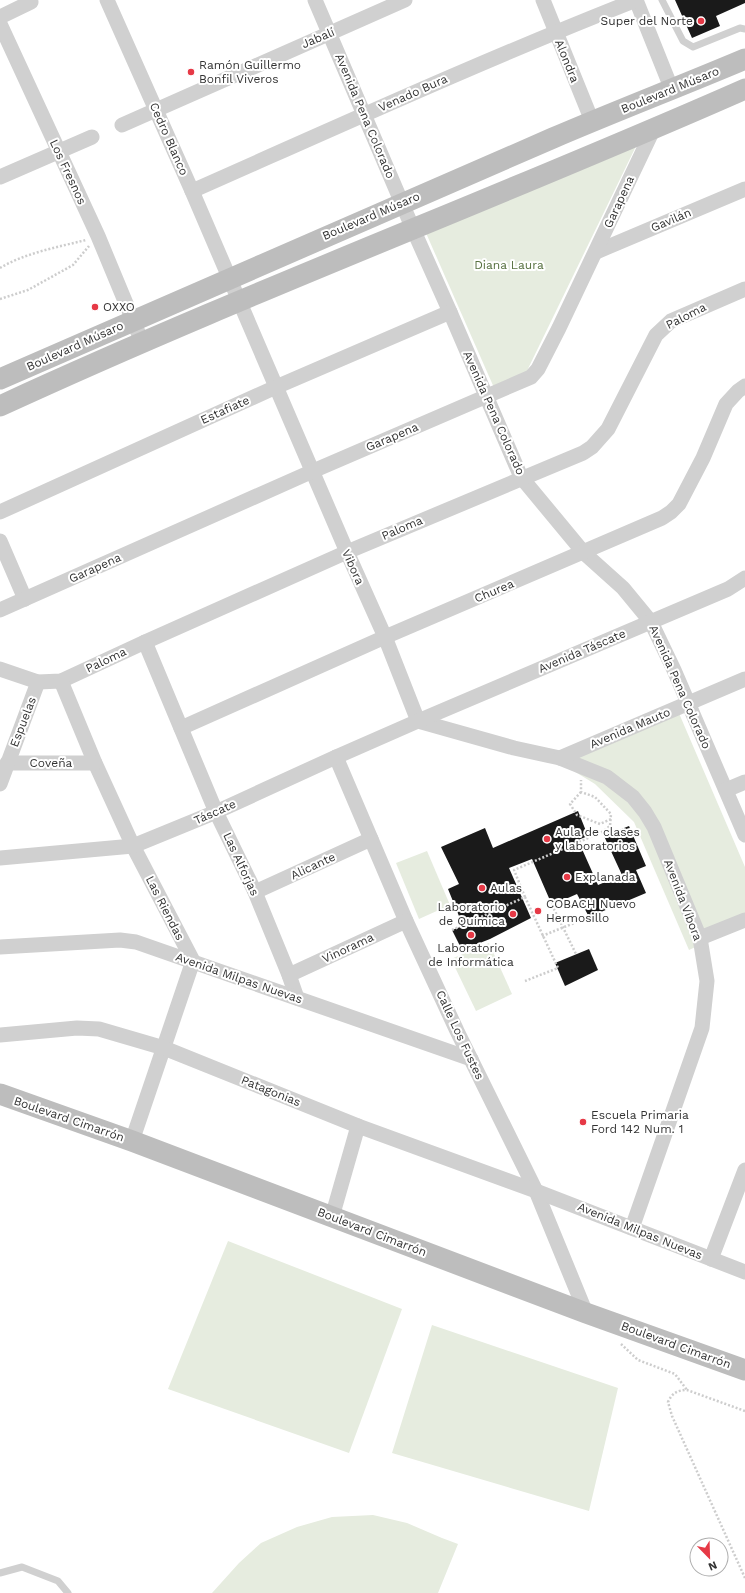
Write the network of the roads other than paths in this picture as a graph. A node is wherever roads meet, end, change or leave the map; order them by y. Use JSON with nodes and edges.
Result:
{"nodes":[{"id":1,"x":107,"y":0,"type":"edge"},
{"id":2,"x":315,"y":0,"type":"edge"},
{"id":3,"x":405,"y":0,"type":"edge"},
{"id":4,"x":543,"y":0,"type":"edge"},
{"id":5,"x":636,"y":0,"type":"edge"},
{"id":6,"x":662,"y":0,"type":"edge"},
{"id":7,"x":31,"y":2,"type":"dead end"},
{"id":8,"x":0,"y":16,"type":"edge"},
{"id":9,"x":0,"y":24,"type":"edge"},
{"id":10,"x":745,"y":29,"type":"edge"},
{"id":11,"x":555,"y":31,"type":"junction"},
{"id":12,"x":330,"y":33,"type":"junction"},
{"id":13,"x":745,"y":59,"type":"edge"},
{"id":14,"x":745,"y":89,"type":"edge"},
{"id":15,"x":672,"y":90,"type":"junction"},
{"id":16,"x":156,"y":110,"type":"junction"},
{"id":17,"x":365,"y":115,"type":"junction"},
{"id":18,"x":592,"y":121,"type":"junction"},
{"id":19,"x":122,"y":125,"type":"dead end"},
{"id":20,"x":653,"y":130,"type":"junction"},
{"id":21,"x":92,"y":137,"type":"dead end"},
{"id":22,"x":59,"y":151,"type":"junction"},
{"id":23,"x":0,"y":177,"type":"edge"},
{"id":24,"x":745,"y":189,"type":"edge"},
{"id":25,"x":192,"y":191,"type":"junction"},
{"id":26,"x":402,"y":203,"type":"junction"},
{"id":27,"x":413,"y":229,"type":"junction"},
{"id":28,"x":596,"y":252,"type":"junction"},
{"id":29,"x":229,"y":278,"type":"junction"},
{"id":30,"x":745,"y":289,"type":"edge"},
{"id":31,"x":239,"y":301,"type":"junction"},
{"id":32,"x":450,"y":312,"type":"junction"},
{"id":33,"x":133,"y":321,"type":"junction"},
{"id":34,"x":142,"y":342,"type":"junction"},
{"id":35,"x":0,"y":379,"type":"edge"},
{"id":36,"x":745,"y":386,"type":"edge"},
{"id":37,"x":276,"y":387,"type":"junction"},
{"id":38,"x":487,"y":397,"type":"junction"},
{"id":39,"x":0,"y":406,"type":"edge"},
{"id":40,"x":312,"y":471,"type":"junction"},
{"id":41,"x":521,"y":478,"type":"junction"},
{"id":42,"x":0,"y":512,"type":"edge"},
{"id":43,"x":0,"y":541,"type":"edge"},
{"id":44,"x":347,"y":552,"type":"junction"},
{"id":45,"x":584,"y":553,"type":"junction"},
{"id":46,"x":745,"y":578,"type":"edge"},
{"id":47,"x":25,"y":599,"type":"junction"},
{"id":48,"x":0,"y":610,"type":"edge"},
{"id":49,"x":651,"y":622,"type":"junction"},
{"id":50,"x":385,"y":637,"type":"junction"},
{"id":51,"x":145,"y":642,"type":"junction"},
{"id":52,"x":0,"y":669,"type":"edge"},
{"id":53,"x":745,"y":679,"type":"edge"},
{"id":54,"x":61,"y":681,"type":"junction"},
{"id":55,"x":38,"y":682,"type":"junction"},
{"id":56,"x":689,"y":703,"type":"junction"},
{"id":57,"x":418,"y":720,"type":"junction"},
{"id":58,"x":181,"y":728,"type":"junction"},
{"id":59,"x":336,"y":757,"type":"junction"},
{"id":60,"x":560,"y":758,"type":"junction"},
{"id":61,"x":8,"y":763,"type":"junction"},
{"id":62,"x":95,"y":763,"type":"junction"},
{"id":63,"x":745,"y":782,"type":"edge"},
{"id":64,"x":0,"y":784,"type":"edge"},
{"id":65,"x":726,"y":790,"type":"junction"},
{"id":66,"x":216,"y":812,"type":"junction"},
{"id":67,"x":745,"y":835,"type":"edge"},
{"id":68,"x":372,"y":839,"type":"junction"},
{"id":69,"x":133,"y":846,"type":"junction"},
{"id":70,"x":0,"y":858,"type":"edge"},
{"id":71,"x":254,"y":892,"type":"junction"},
{"id":72,"x":745,"y":920,"type":"edge"},
{"id":73,"x":406,"y":921,"type":"junction"},
{"id":74,"x":700,"y":938,"type":"junction"},
{"id":75,"x":0,"y":947,"type":"edge"},
{"id":76,"x":193,"y":961,"type":"junction"},
{"id":77,"x":289,"y":975,"type":"junction"},
{"id":78,"x":297,"y":998,"type":"junction"},
{"id":79,"x":0,"y":1035,"type":"edge"},
{"id":80,"x":164,"y":1048,"type":"junction"},
{"id":81,"x":471,"y":1059,"type":"junction"},
{"id":82,"x":0,"y":1094,"type":"edge"},
{"id":83,"x":358,"y":1126,"type":"junction"},
{"id":84,"x":132,"y":1141,"type":"junction"},
{"id":85,"x":745,"y":1170,"type":"edge"},
{"id":86,"x":536,"y":1191,"type":"junction"},
{"id":87,"x":332,"y":1217,"type":"junction"},
{"id":88,"x":632,"y":1228,"type":"junction"},
{"id":89,"x":711,"y":1259,"type":"junction"},
{"id":90,"x":745,"y":1272,"type":"edge"},
{"id":91,"x":586,"y":1313,"type":"junction"},
{"id":92,"x":745,"y":1370,"type":"edge"},
{"id":93,"x":0,"y":1572,"type":"edge"},
{"id":94,"x":68,"y":1593,"type":"edge"}],
"edges":[{"from":1,"to":16,"type":"street","name":"Cedro Blanco"},
{"from":2,"to":12,"type":"street","name":"Avenida Pena Colorado"},
{"from":3,"to":12,"type":"street","name":"Jabalí"},
{"from":4,"to":11,"type":"street","name":"Alondra"},
{"from":5,"to":11,"type":"street","name":"Venado Bura"},
{"from":5,"to":15,"type":"street"},
{"from":6,"to":10,"type":"lane"},
{"from":7,"to":8,"type":"street"},
{"from":9,"to":22,"type":"street","name":"Los Fresnos"},
{"from":11,"to":17,"type":"street","name":"Venado Bura"},
{"from":11,"to":18,"type":"street","name":"Alondra"},
{"from":12,"to":16,"type":"street","name":"Jabalí"},
{"from":12,"to":17,"type":"street","name":"Avenida Pena Colorado"},
{"from":13,"to":15,"type":"street","name":"Boulevard Músaro"},
{"from":14,"to":20,"type":"street","name":"Boulevard Músaro"},
{"from":15,"to":18,"type":"street","name":"Boulevard Músaro"},
{"from":16,"to":19,"type":"street","name":"Jabalí"},
{"from":16,"to":25,"type":"street","name":"Cedro Blanco"},
{"from":17,"to":25,"type":"street","name":"Venado Bura"},
{"from":17,"to":26,"type":"street","name":"Avenida Pena Colorado"},
{"from":18,"to":26,"type":"street","name":"Boulevard Músaro"},
{"from":20,"to":27,"type":"street","name":"Boulevard Músaro"},
{"from":20,"to":28,"type":"street","name":"Garapena"},
{"from":21,"to":22,"type":"street"},
{"from":22,"to":23,"type":"street"},
{"from":22,"to":33,"type":"street","name":"Los Fresnos"},
{"from":24,"to":28,"type":"street","name":"Gavilán"},
{"from":25,"to":29,"type":"street","name":"Cedro Blanco"},
{"from":26,"to":27,"type":"street","name":"Avenida Pena Colorado"},
{"from":26,"to":29,"type":"street","name":"Boulevard Músaro"},
{"from":27,"to":31,"type":"street","name":"Boulevard Músaro"},
{"from":27,"to":32,"type":"street","name":"Avenida Pena Colorado"},
{"from":28,"to":38,"type":"street","name":"Garapena"},
{"from":29,"to":31,"type":"street","name":"Vibora"},
{"from":29,"to":33,"type":"street","name":"Boulevard Músaro"},
{"from":30,"to":41,"type":"street","name":"Paloma"},
{"from":31,"to":34,"type":"street","name":"Boulevard Músaro"},
{"from":31,"to":37,"type":"street","name":"Vibora"},
{"from":32,"to":37,"type":"street","name":"Estafiate"},
{"from":32,"to":38,"type":"street","name":"Avenida Pena Colorado"},
{"from":33,"to":34,"type":"street","name":"Los Fresnos"},
{"from":33,"to":35,"type":"street","name":"Boulevard Músaro"},
{"from":34,"to":39,"type":"street","name":"Boulevard Músaro"},
{"from":36,"to":45,"type":"street","name":"Churea"},
{"from":37,"to":40,"type":"street","name":"Vibora"},
{"from":37,"to":42,"type":"street","name":"Estafiate"},
{"from":38,"to":40,"type":"street","name":"Garapena"},
{"from":38,"to":41,"type":"street","name":"Avenida Pena Colorado"},
{"from":40,"to":44,"type":"street","name":"Vibora"},
{"from":40,"to":47,"type":"street","name":"Garapena"},
{"from":41,"to":44,"type":"street","name":"Paloma"},
{"from":41,"to":45,"type":"street","name":"Avenida Pena Colorado"},
{"from":43,"to":47,"type":"street"},
{"from":44,"to":50,"type":"street","name":"Vibora"},
{"from":44,"to":51,"type":"street","name":"Paloma"},
{"from":45,"to":49,"type":"street","name":"Avenida Pena Colorado"},
{"from":45,"to":50,"type":"street","name":"Churea"},
{"from":46,"to":49,"type":"street","name":"Avenida Táscate"},
{"from":47,"to":48,"type":"street","name":"Garapena"},
{"from":49,"to":56,"type":"street","name":"Avenida Pena Colorado"},
{"from":49,"to":57,"type":"street","name":"Avenida Táscate"},
{"from":50,"to":57,"type":"street","name":"Vibora"},
{"from":50,"to":58,"type":"street","name":"Churea"},
{"from":51,"to":54,"type":"street","name":"Paloma"},
{"from":51,"to":58,"type":"street","name":"Las Alforjas"},
{"from":52,"to":55,"type":"street","name":"Paloma"},
{"from":53,"to":56,"type":"street","name":"Avenida Mauto"},
{"from":54,"to":55,"type":"street","name":"Paloma"},
{"from":54,"to":62,"type":"street","name":"Las Riendas"},
{"from":55,"to":61,"type":"street","name":"Espuelas"},
{"from":56,"to":60,"type":"street","name":"Avenida Mauto"},
{"from":56,"to":65,"type":"street","name":"Avenida Pena Colorado"},
{"from":57,"to":59,"type":"street","name":"Táscate"},
{"from":57,"to":60,"type":"street"},
{"from":58,"to":66,"type":"street","name":"Las Alforjas"},
{"from":59,"to":66,"type":"street","name":"Táscate"},
{"from":59,"to":68,"type":"street","name":"Calle Los Fustes"},
{"from":60,"to":74,"type":"street","name":"Avenida Víbora"},
{"from":61,"to":62,"type":"street","name":"Coveña"},
{"from":61,"to":64,"type":"street","name":"Espuelas"},
{"from":62,"to":69,"type":"street","name":"Las Riendas"},
{"from":63,"to":65,"type":"street"},
{"from":65,"to":67,"type":"street","name":"Avenida Pena Colorado"},
{"from":66,"to":69,"type":"street","name":"Táscate"},
{"from":66,"to":71,"type":"street","name":"Las Alforjas"},
{"from":68,"to":71,"type":"street","name":"Alicante"},
{"from":68,"to":73,"type":"street","name":"Calle Los Fustes"},
{"from":69,"to":70,"type":"street","name":"Táscate"},
{"from":69,"to":76,"type":"street","name":"Las Riendas"},
{"from":71,"to":77,"type":"street","name":"Las Alforjas"},
{"from":72,"to":74,"type":"street"},
{"from":73,"to":77,"type":"street","name":"Vinorama"},
{"from":73,"to":81,"type":"street","name":"Calle Los Fustes"},
{"from":74,"to":88,"type":"street","name":"Avenida Víbora"},
{"from":75,"to":76,"type":"street","name":"Avenida Milpas Nuevas"},
{"from":76,"to":78,"type":"street","name":"Avenida Milpas Nuevas"},
{"from":76,"to":80,"type":"street"},
{"from":77,"to":78,"type":"street","name":"Las Alforjas"},
{"from":78,"to":81,"type":"street","name":"Avenida Milpas Nuevas"},
{"from":79,"to":80,"type":"street","name":"Patagonias"},
{"from":80,"to":83,"type":"street","name":"Patagonias"},
{"from":80,"to":84,"type":"street"},
{"from":81,"to":86,"type":"street","name":"Calle Los Fustes"},
{"from":82,"to":84,"type":"street","name":"Boulevard Cimarrón"},
{"from":83,"to":86,"type":"street","name":"Patagonias"},
{"from":83,"to":87,"type":"street"},
{"from":84,"to":87,"type":"street","name":"Boulevard Cimarrón"},
{"from":85,"to":89,"type":"street"},
{"from":86,"to":88,"type":"street","name":"Avenida Milpas Nuevas"},
{"from":86,"to":91,"type":"street","name":"Calle Los Fustes"},
{"from":87,"to":91,"type":"street","name":"Boulevard Cimarrón"},
{"from":88,"to":89,"type":"street","name":"Avenida Milpas Nuevas"},
{"from":89,"to":90,"type":"street","name":"Avenida Milpas Nuevas"},
{"from":91,"to":92,"type":"street","name":"Boulevard Cimarrón"},
{"from":93,"to":94,"type":"lane"}]}
